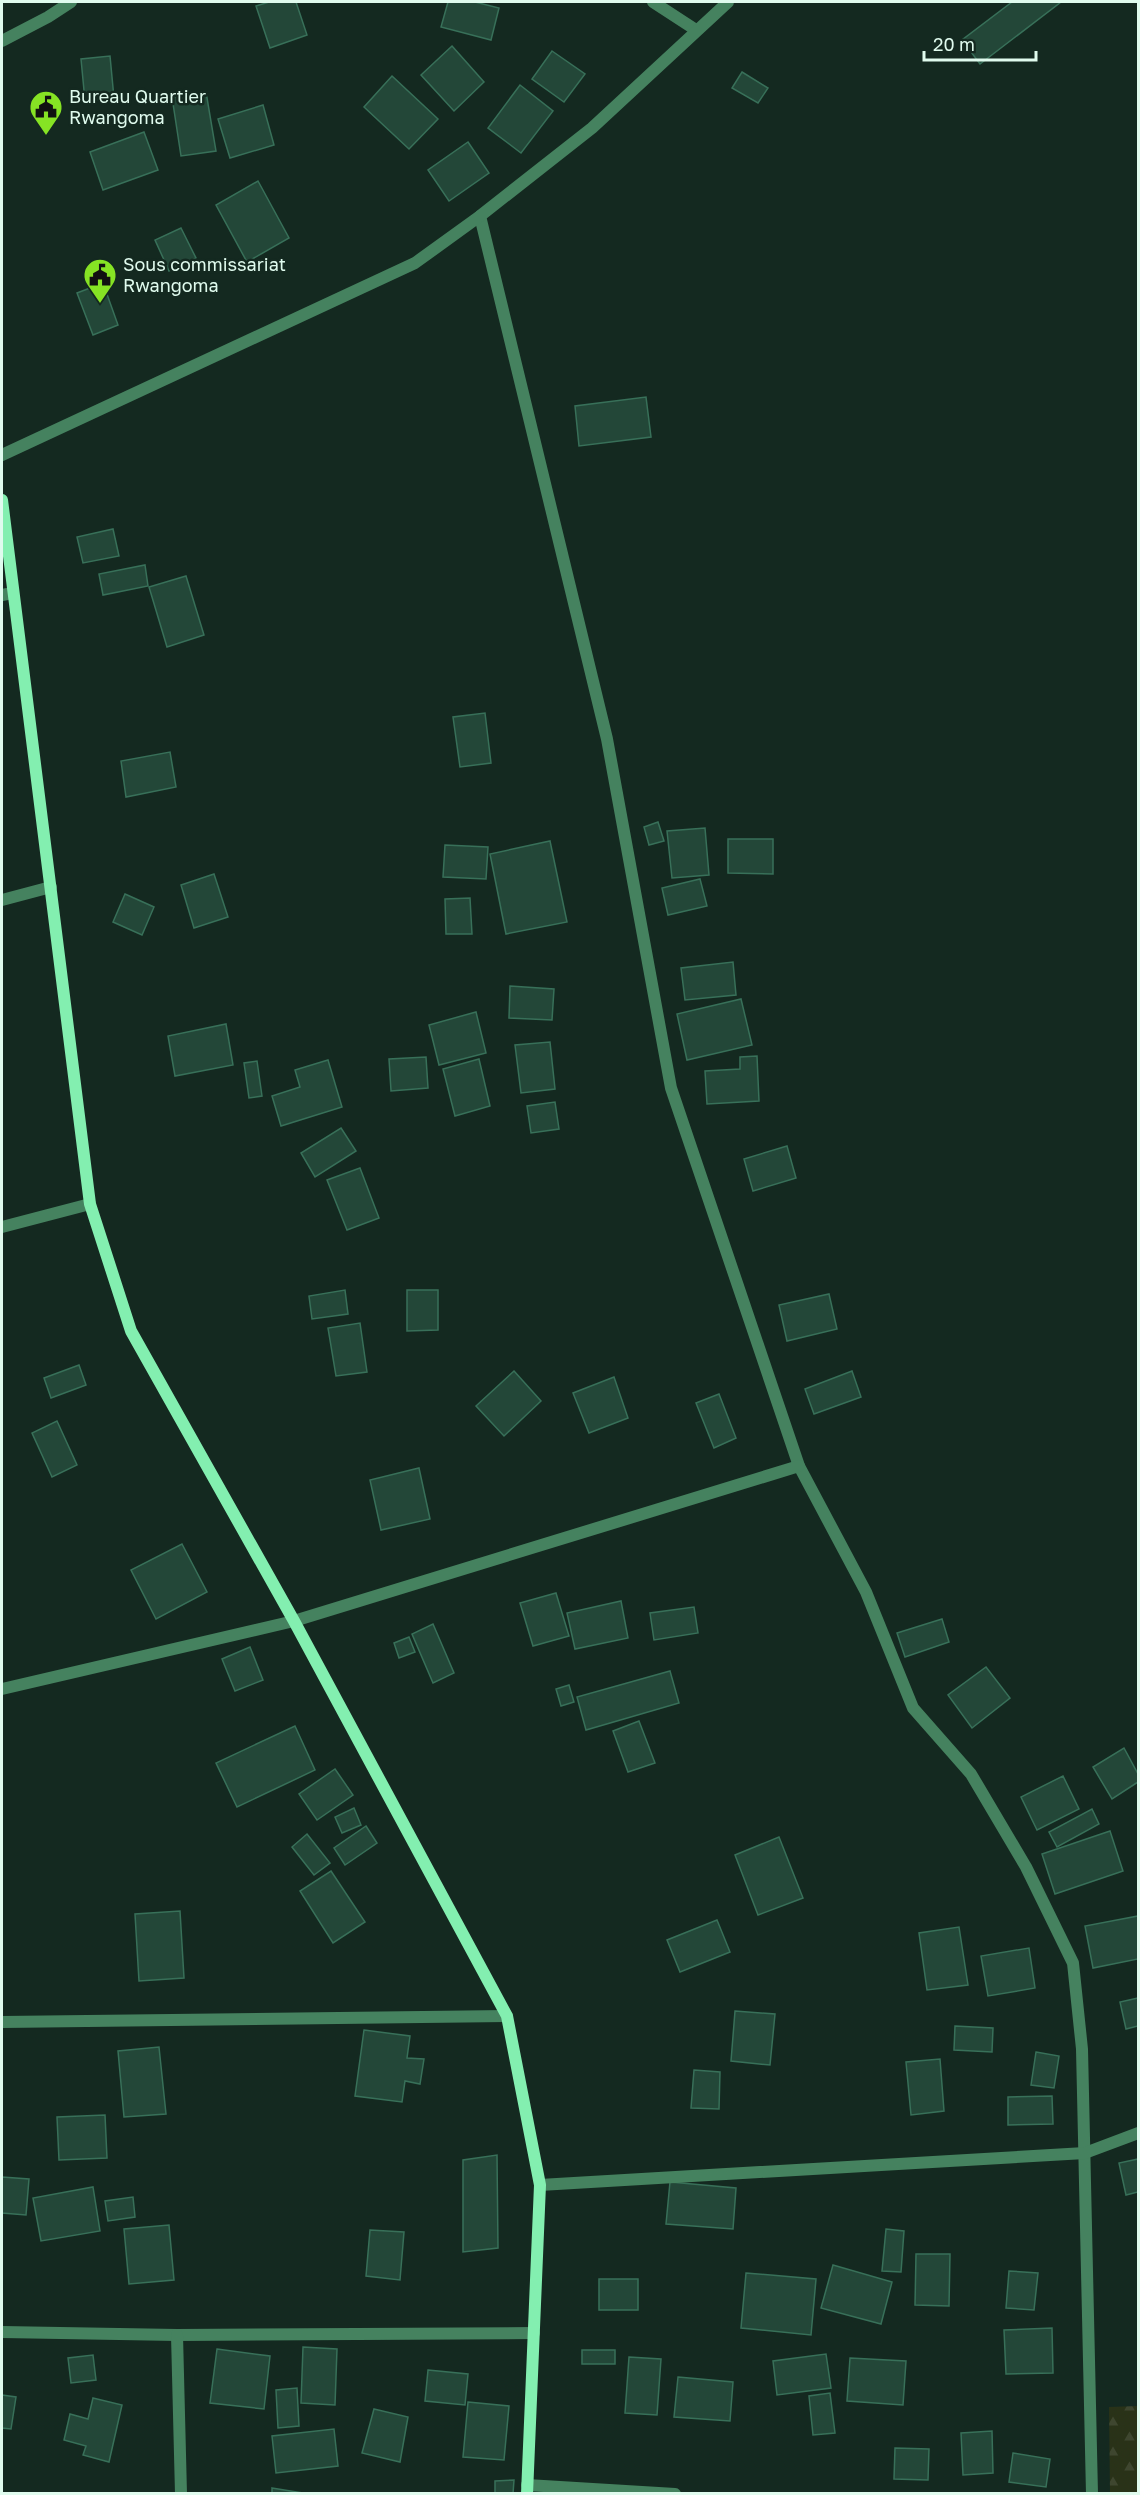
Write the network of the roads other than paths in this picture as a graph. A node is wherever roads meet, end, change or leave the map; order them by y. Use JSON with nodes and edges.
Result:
{"nodes":[{"id":1,"x":71,"y":2,"type":"edge"},
{"id":2,"x":653,"y":2,"type":"edge"},
{"id":3,"x":728,"y":2,"type":"edge"},
{"id":4,"x":696,"y":30,"type":"junction"},
{"id":5,"x":2,"y":40,"type":"edge"},
{"id":6,"x":480,"y":216,"type":"junction"},
{"id":7,"x":2,"y":455,"type":"edge"},
{"id":8,"x":2,"y":500,"type":"edge"},
{"id":9,"x":7,"y":594,"type":"edge"},
{"id":10,"x":51,"y":887,"type":"junction"},
{"id":11,"x":2,"y":900,"type":"edge"},
{"id":12,"x":90,"y":1204,"type":"junction"},
{"id":13,"x":2,"y":1227,"type":"edge"},
{"id":14,"x":799,"y":1467,"type":"junction"},
{"id":15,"x":294,"y":1621,"type":"junction"},
{"id":16,"x":2,"y":1689,"type":"edge"},
{"id":17,"x":507,"y":2016,"type":"junction"},
{"id":18,"x":2,"y":2022,"type":"edge"},
{"id":19,"x":1138,"y":2133,"type":"edge"},
{"id":20,"x":1084,"y":2153,"type":"junction"},
{"id":21,"x":540,"y":2185,"type":"junction"},
{"id":22,"x":2,"y":2332,"type":"edge"},
{"id":23,"x":534,"y":2333,"type":"junction"},
{"id":24,"x":177,"y":2335,"type":"junction"},
{"id":25,"x":527,"y":2489,"type":"edge"},
{"id":26,"x":180,"y":2493,"type":"edge"},
{"id":27,"x":675,"y":2493,"type":"edge"},
{"id":28,"x":1092,"y":2493,"type":"edge"}],
"edges":[{"from":1,"to":5,"type":"street"},
{"from":2,"to":4,"type":"street"},
{"from":3,"to":4,"type":"street"},
{"from":4,"to":6,"type":"street"},
{"from":6,"to":7,"type":"street"},
{"from":6,"to":14,"type":"street"},
{"from":8,"to":9,"type":"street"},
{"from":9,"to":10,"type":"street"},
{"from":10,"to":11,"type":"street"},
{"from":10,"to":12,"type":"street"},
{"from":12,"to":13,"type":"street"},
{"from":12,"to":15,"type":"street"},
{"from":14,"to":15,"type":"street"},
{"from":14,"to":20,"type":"street"},
{"from":15,"to":16,"type":"street"},
{"from":15,"to":17,"type":"street"},
{"from":17,"to":18,"type":"street"},
{"from":17,"to":21,"type":"street"},
{"from":19,"to":20,"type":"street"},
{"from":20,"to":21,"type":"street"},
{"from":20,"to":28,"type":"street"},
{"from":21,"to":23,"type":"street"},
{"from":22,"to":24,"type":"street"},
{"from":23,"to":24,"type":"street"},
{"from":23,"to":25,"type":"street"},
{"from":24,"to":26,"type":"street"},
{"from":25,"to":27,"type":"street"}]}
